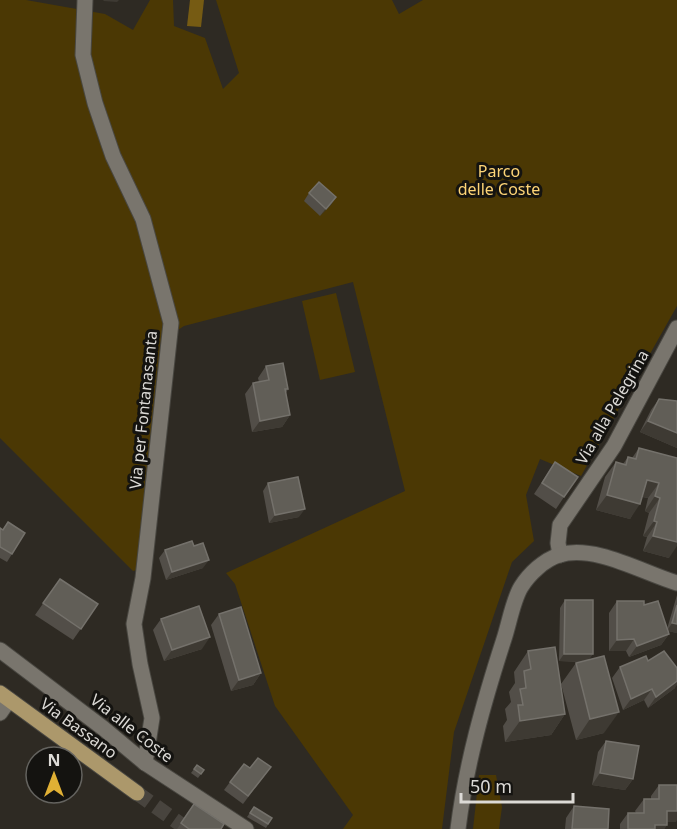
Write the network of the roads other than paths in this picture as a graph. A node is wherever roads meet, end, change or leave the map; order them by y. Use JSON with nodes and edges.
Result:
{"nodes":[{"id":1,"x":85,"y":0,"type":"edge"},
{"id":2,"x":677,"y":327,"type":"edge"},
{"id":3,"x":560,"y":555,"type":"junction"},
{"id":4,"x":677,"y":583,"type":"edge"},
{"id":5,"x":0,"y":650,"type":"edge"},
{"id":6,"x":3,"y":702,"type":"edge"},
{"id":7,"x":145,"y":763,"type":"junction"},
{"id":8,"x":137,"y":793,"type":"tunnel mouth"},
{"id":9,"x":246,"y":829,"type":"edge"},
{"id":10,"x":458,"y":829,"type":"edge"}],
"edges":[{"from":1,"to":7,"type":"street","name":"Via per Fontanasanta"},
{"from":2,"to":3,"type":"street","name":"Via alla Pelegrina"},
{"from":3,"to":4,"type":"street"},
{"from":3,"to":10,"type":"street"},
{"from":5,"to":7,"type":"street","name":"Via alle Coste"},
{"from":6,"to":8,"type":"main road","name":"Via Bassano"},
{"from":7,"to":9,"type":"street","name":"Via alle Coste"}]}
